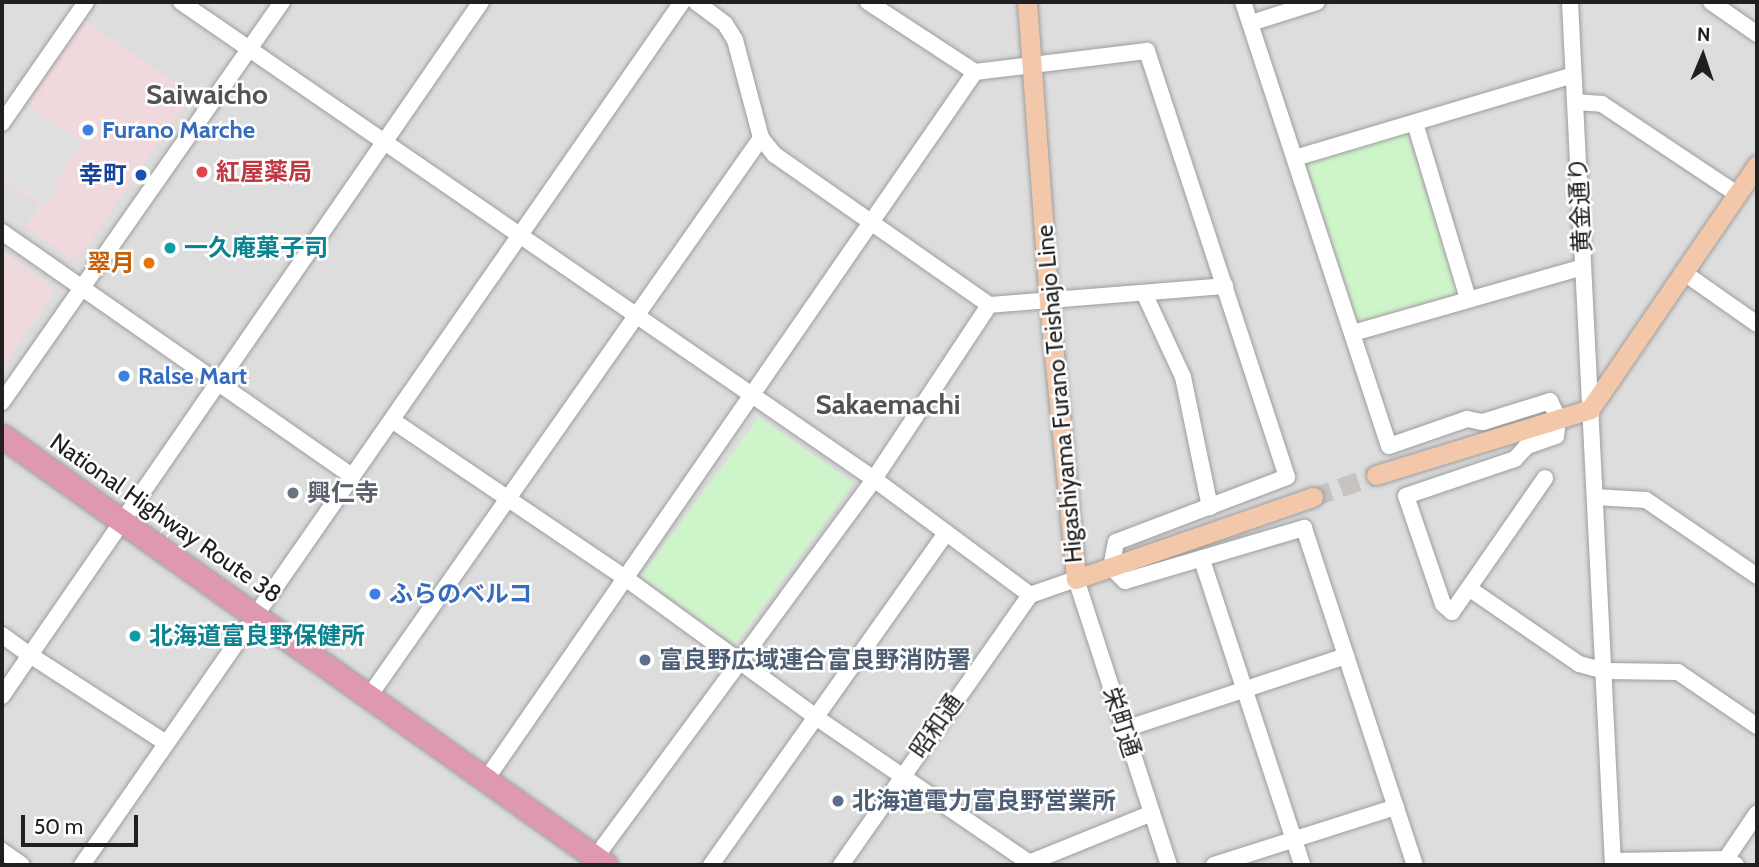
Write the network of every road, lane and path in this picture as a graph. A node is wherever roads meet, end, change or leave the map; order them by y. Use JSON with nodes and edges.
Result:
{"nodes":[{"id":1,"x":86,"y":2,"type":"edge"},
{"id":2,"x":181,"y":2,"type":"edge"},
{"id":3,"x":282,"y":2,"type":"edge"},
{"id":4,"x":481,"y":2,"type":"edge"},
{"id":5,"x":682,"y":2,"type":"edge"},
{"id":6,"x":696,"y":2,"type":"edge"},
{"id":7,"x":868,"y":2,"type":"edge"},
{"id":8,"x":1027,"y":2,"type":"edge"},
{"id":9,"x":1244,"y":2,"type":"edge"},
{"id":10,"x":1317,"y":2,"type":"edge"},
{"id":11,"x":1570,"y":2,"type":"edge"},
{"id":12,"x":1711,"y":2,"type":"edge"},
{"id":13,"x":1251,"y":23,"type":"junction"},
{"id":14,"x":1757,"y":34,"type":"edge"},
{"id":15,"x":250,"y":48,"type":"junction"},
{"id":16,"x":1032,"y":64,"type":"junction"},
{"id":17,"x":975,"y":72,"type":"junction"},
{"id":18,"x":1573,"y":75,"type":"junction"},
{"id":19,"x":1575,"y":102,"type":"junction"},
{"id":20,"x":2,"y":122,"type":"edge"},
{"id":21,"x":1415,"y":123,"type":"junction"},
{"id":22,"x":761,"y":138,"type":"junction"},
{"id":23,"x":383,"y":142,"type":"junction"},
{"id":24,"x":1295,"y":158,"type":"junction"},
{"id":25,"x":1757,"y":165,"type":"edge"},
{"id":26,"x":1737,"y":194,"type":"junction"},
{"id":27,"x":872,"y":225,"type":"junction"},
{"id":28,"x":2,"y":232,"type":"edge"},
{"id":29,"x":519,"y":234,"type":"junction"},
{"id":30,"x":1583,"y":267,"type":"junction"},
{"id":31,"x":1683,"y":272,"type":"junction"},
{"id":32,"x":1226,"y":286,"type":"junction"},
{"id":33,"x":83,"y":287,"type":"junction"},
{"id":34,"x":1144,"y":293,"type":"junction"},
{"id":35,"x":1468,"y":298,"type":"junction"},
{"id":36,"x":1049,"y":302,"type":"junction"},
{"id":37,"x":989,"y":305,"type":"junction"},
{"id":38,"x":635,"y":315,"type":"junction"},
{"id":39,"x":1757,"y":324,"type":"edge"},
{"id":40,"x":1353,"y":333,"type":"junction"},
{"id":41,"x":218,"y":381,"type":"junction"},
{"id":42,"x":752,"y":398,"type":"junction"},
{"id":43,"x":2,"y":402,"type":"edge"},
{"id":44,"x":1590,"y":409,"type":"junction"},
{"id":45,"x":1558,"y":418,"type":"junction"},
{"id":46,"x":392,"y":420,"type":"junction"},
{"id":47,"x":2,"y":436,"type":"edge"},
{"id":48,"x":1376,"y":475,"type":"tunnel mouth"},
{"id":49,"x":352,"y":476,"type":"junction"},
{"id":50,"x":1545,"y":478,"type":"dead end"},
{"id":51,"x":874,"y":479,"type":"junction"},
{"id":52,"x":1313,"y":497,"type":"tunnel mouth"},
{"id":53,"x":1595,"y":497,"type":"junction"},
{"id":54,"x":508,"y":499,"type":"junction"},
{"id":55,"x":1210,"y":507,"type":"junction"},
{"id":56,"x":125,"y":522,"type":"junction"},
{"id":57,"x":946,"y":533,"type":"junction"},
{"id":58,"x":1202,"y":560,"type":"junction"},
{"id":59,"x":1111,"y":566,"type":"junction"},
{"id":60,"x":1757,"y":576,"type":"edge"},
{"id":61,"x":1076,"y":579,"type":"junction"},
{"id":62,"x":628,"y":580,"type":"junction"},
{"id":63,"x":1470,"y":589,"type":"junction"},
{"id":64,"x":1030,"y":595,"type":"junction"},
{"id":65,"x":257,"y":614,"type":"junction"},
{"id":66,"x":2,"y":635,"type":"edge"},
{"id":67,"x":30,"y":655,"type":"junction"},
{"id":68,"x":1346,"y":656,"type":"junction"},
{"id":69,"x":738,"y":661,"type":"junction"},
{"id":70,"x":1605,"y":671,"type":"junction"},
{"id":71,"x":1244,"y":692,"type":"junction"},
{"id":72,"x":370,"y":695,"type":"junction"},
{"id":73,"x":2,"y":696,"type":"edge"},
{"id":74,"x":817,"y":718,"type":"junction"},
{"id":75,"x":1757,"y":726,"type":"edge"},
{"id":76,"x":1125,"y":729,"type":"junction"},
{"id":77,"x":166,"y":743,"type":"junction"},
{"id":78,"x":903,"y":775,"type":"junction"},
{"id":79,"x":487,"y":778,"type":"junction"},
{"id":80,"x":1396,"y":807,"type":"junction"},
{"id":81,"x":1152,"y":813,"type":"junction"},
{"id":82,"x":1757,"y":813,"type":"edge"},
{"id":83,"x":1294,"y":839,"type":"junction"},
{"id":84,"x":2,"y":851,"type":"edge"},
{"id":85,"x":600,"y":861,"type":"edge"},
{"id":86,"x":1731,"y":862,"type":"edge"},
{"id":87,"x":1026,"y":863,"type":"edge"},
{"id":88,"x":1613,"y":863,"type":"edge"},
{"id":89,"x":22,"y":865,"type":"edge"},
{"id":90,"x":82,"y":865,"type":"edge"},
{"id":91,"x":711,"y":865,"type":"edge"},
{"id":92,"x":841,"y":865,"type":"edge"},
{"id":93,"x":1169,"y":865,"type":"edge"},
{"id":94,"x":1214,"y":865,"type":"edge"},
{"id":95,"x":1302,"y":865,"type":"edge"},
{"id":96,"x":1415,"y":865,"type":"edge"}],
"edges":[{"from":1,"to":20,"type":"street"},
{"from":2,"to":15,"type":"street"},
{"from":3,"to":15,"type":"street"},
{"from":4,"to":23,"type":"street"},
{"from":5,"to":29,"type":"street"},
{"from":6,"to":22,"type":"street"},
{"from":7,"to":17,"type":"street"},
{"from":8,"to":16,"type":"main road","name":"Higashiyama Furano Teishajo Line"},
{"from":9,"to":13,"type":"street"},
{"from":10,"to":13,"type":"street"},
{"from":11,"to":18,"type":"street","name":"黄金通り"},
{"from":12,"to":14,"type":"street"},
{"from":13,"to":24,"type":"street"},
{"from":15,"to":23,"type":"street"},
{"from":15,"to":33,"type":"street"},
{"from":16,"to":17,"type":"street"},
{"from":16,"to":32,"type":"street"},
{"from":16,"to":36,"type":"main road","name":"Higashiyama Furano Teishajo Line"},
{"from":17,"to":27,"type":"street"},
{"from":18,"to":19,"type":"street","name":"黄金通り"},
{"from":18,"to":21,"type":"street"},
{"from":19,"to":26,"type":"street"},
{"from":19,"to":30,"type":"street","name":"黄金通り"},
{"from":21,"to":24,"type":"street"},
{"from":21,"to":35,"type":"street"},
{"from":22,"to":27,"type":"street"},
{"from":22,"to":38,"type":"street"},
{"from":23,"to":29,"type":"street"},
{"from":23,"to":41,"type":"street"},
{"from":24,"to":40,"type":"street"},
{"from":25,"to":26,"type":"main road"},
{"from":26,"to":31,"type":"main road"},
{"from":27,"to":37,"type":"street"},
{"from":27,"to":42,"type":"street"},
{"from":28,"to":33,"type":"street"},
{"from":29,"to":38,"type":"street"},
{"from":29,"to":46,"type":"street"},
{"from":30,"to":35,"type":"street"},
{"from":30,"to":44,"type":"street","name":"黄金通り"},
{"from":31,"to":39,"type":"street"},
{"from":31,"to":44,"type":"main road"},
{"from":32,"to":34,"type":"street"},
{"from":32,"to":55,"type":"street"},
{"from":33,"to":41,"type":"street"},
{"from":33,"to":43,"type":"street"},
{"from":34,"to":36,"type":"street"},
{"from":34,"to":55,"type":"street"},
{"from":35,"to":40,"type":"street"},
{"from":36,"to":37,"type":"street"},
{"from":36,"to":61,"type":"main road","name":"Higashiyama Furano Teishajo Line"},
{"from":37,"to":51,"type":"street"},
{"from":38,"to":42,"type":"street"},
{"from":38,"to":54,"type":"street"},
{"from":40,"to":45,"type":"street"},
{"from":41,"to":49,"type":"street"},
{"from":41,"to":56,"type":"street"},
{"from":42,"to":51,"type":"street"},
{"from":42,"to":62,"type":"street"},
{"from":44,"to":45,"type":"main road"},
{"from":44,"to":53,"type":"street","name":"黄金通り"},
{"from":45,"to":48,"type":"main road"},
{"from":45,"to":63,"type":"street"},
{"from":46,"to":49,"type":"street"},
{"from":46,"to":54,"type":"street"},
{"from":47,"to":56,"type":"highway","name":"National Highway Route 38"},
{"from":49,"to":65,"type":"street"},
{"from":50,"to":63,"type":"street"},
{"from":51,"to":57,"type":"street"},
{"from":51,"to":69,"type":"street"},
{"from":52,"to":59,"type":"main road","name":"Higashiyama Furano Teishajo Line"},
{"from":53,"to":60,"type":"street"},
{"from":53,"to":70,"type":"street","name":"黄金通り"},
{"from":54,"to":62,"type":"street"},
{"from":54,"to":72,"type":"street"},
{"from":55,"to":59,"type":"street"},
{"from":56,"to":65,"type":"highway","name":"National Highway Route 38"},
{"from":56,"to":67,"type":"street"},
{"from":57,"to":64,"type":"street"},
{"from":57,"to":74,"type":"street"},
{"from":58,"to":59,"type":"street"},
{"from":58,"to":68,"type":"street"},
{"from":58,"to":71,"type":"street"},
{"from":59,"to":61,"type":"main road","name":"Higashiyama Furano Teishajo Line"},
{"from":61,"to":64,"type":"street"},
{"from":61,"to":76,"type":"street","name":"栄町通"},
{"from":62,"to":69,"type":"street"},
{"from":62,"to":79,"type":"street"},
{"from":63,"to":70,"type":"street"},
{"from":64,"to":78,"type":"street","name":"昭和通"},
{"from":65,"to":72,"type":"highway","name":"National Highway Route 38"},
{"from":65,"to":77,"type":"street"},
{"from":66,"to":67,"type":"street"},
{"from":67,"to":73,"type":"street"},
{"from":67,"to":77,"type":"street"},
{"from":68,"to":71,"type":"street"},
{"from":68,"to":80,"type":"street"},
{"from":69,"to":74,"type":"street"},
{"from":69,"to":85,"type":"street"},
{"from":70,"to":75,"type":"street"},
{"from":70,"to":88,"type":"street","name":"黄金通り"},
{"from":71,"to":76,"type":"street"},
{"from":71,"to":83,"type":"street"},
{"from":72,"to":79,"type":"highway","name":"National Highway Route 38"},
{"from":74,"to":78,"type":"street"},
{"from":74,"to":91,"type":"street"},
{"from":76,"to":81,"type":"street","name":"栄町通"},
{"from":77,"to":90,"type":"street"},
{"from":78,"to":87,"type":"street"},
{"from":78,"to":92,"type":"street","name":"昭和通"},
{"from":79,"to":85,"type":"highway","name":"National Highway Route 38"},
{"from":80,"to":83,"type":"street"},
{"from":80,"to":96,"type":"street"},
{"from":81,"to":87,"type":"street"},
{"from":81,"to":93,"type":"street","name":"栄町通"},
{"from":82,"to":86,"type":"street"},
{"from":83,"to":94,"type":"street"},
{"from":83,"to":95,"type":"street"},
{"from":84,"to":89,"type":"street"},
{"from":86,"to":88,"type":"street"}]}
